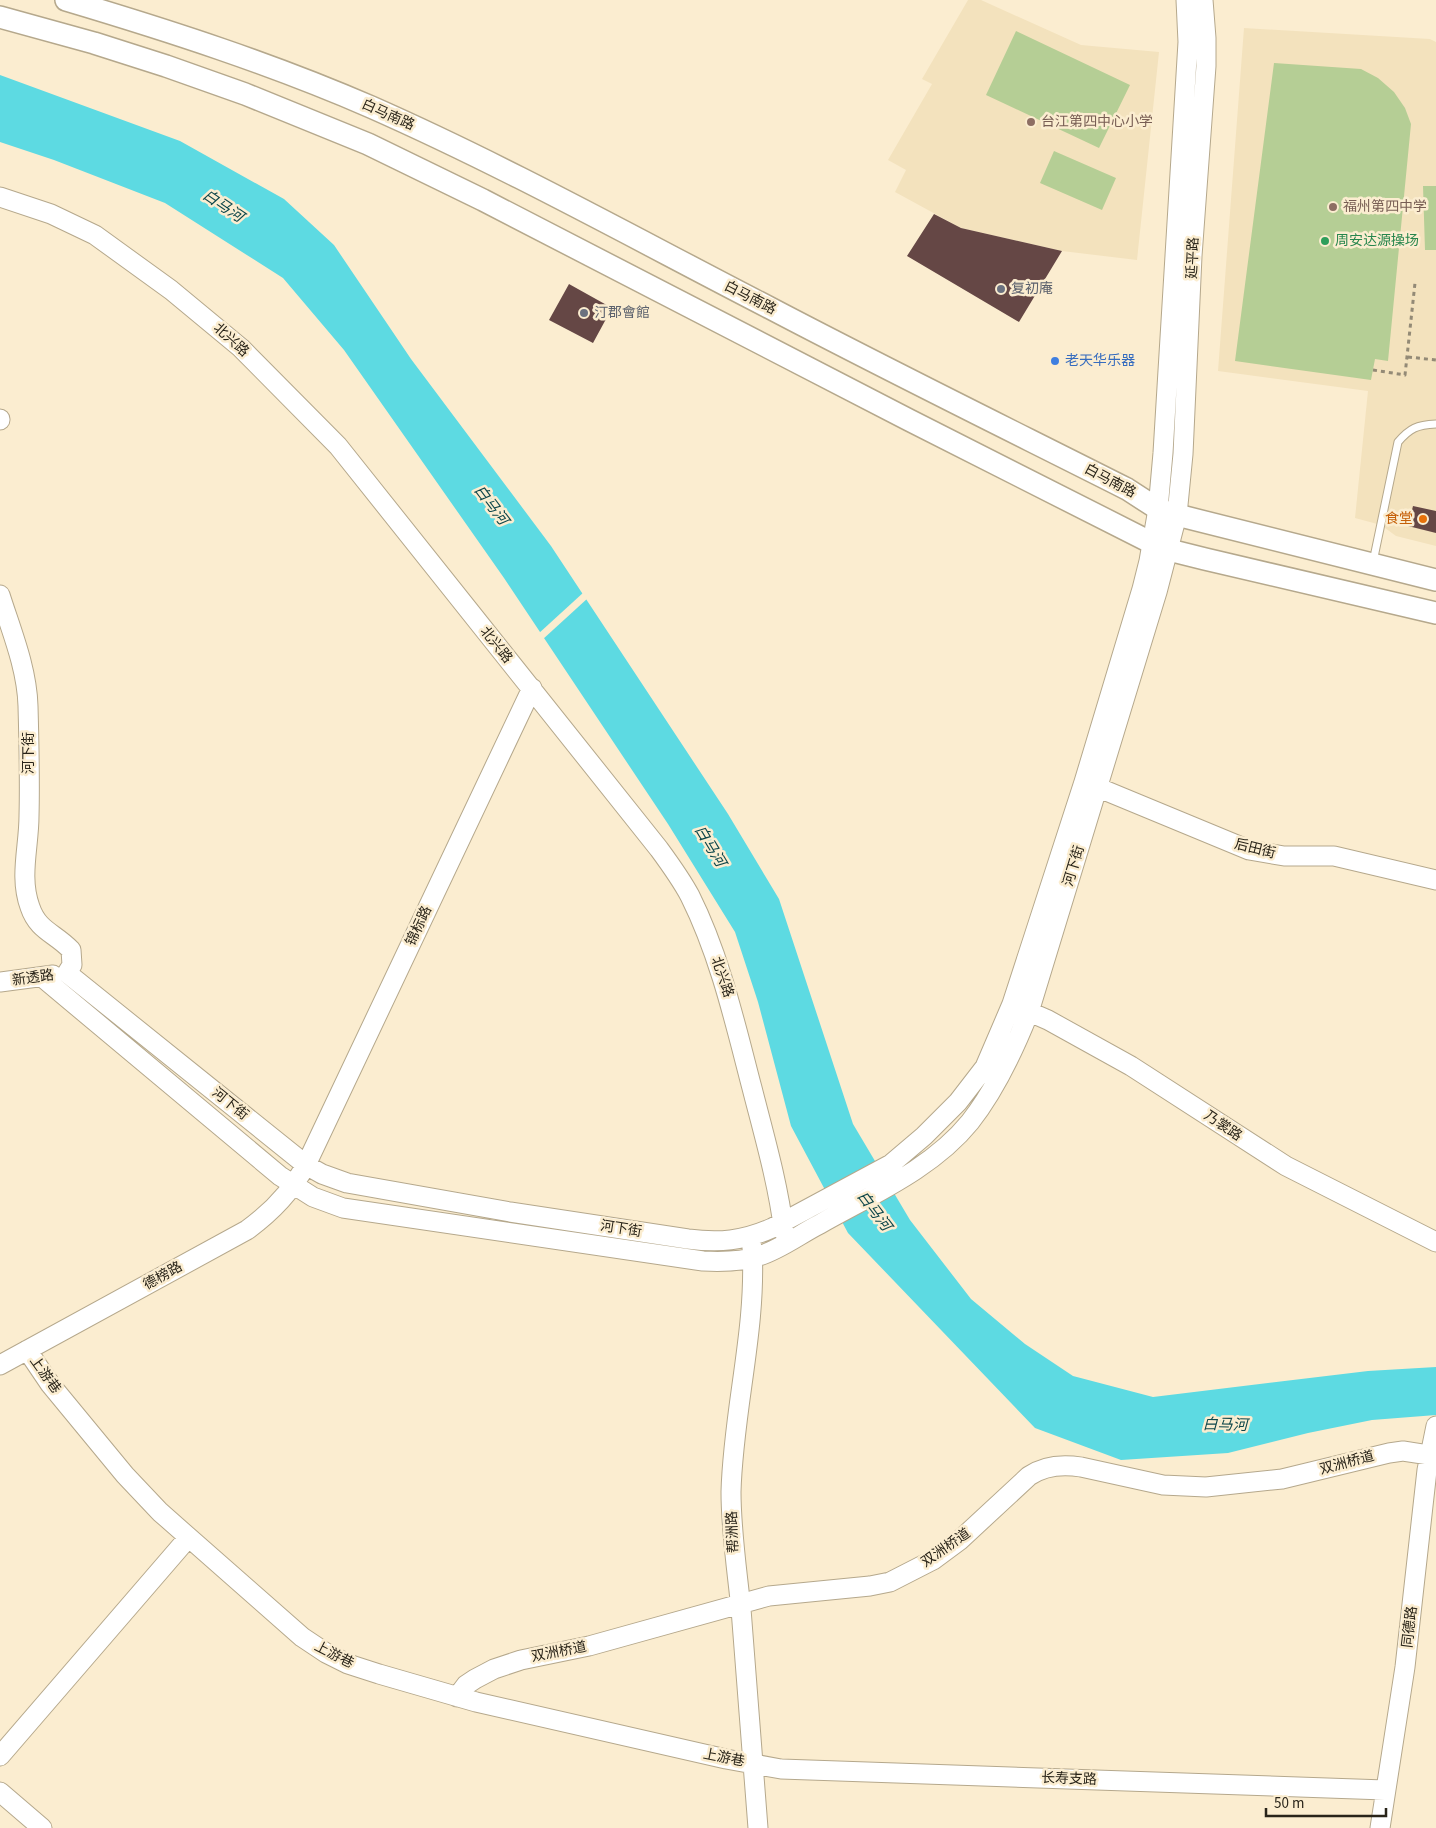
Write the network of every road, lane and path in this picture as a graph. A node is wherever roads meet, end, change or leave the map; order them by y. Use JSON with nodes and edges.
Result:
{"nodes":[{"id":1,"x":66,"y":0,"type":"edge"},
{"id":2,"x":1186,"y":0,"type":"edge"},
{"id":3,"x":1203,"y":0,"type":"edge"},
{"id":4,"x":0,"y":17,"type":"edge"},
{"id":5,"x":0,"y":197,"type":"edge"},
{"id":6,"x":1415,"y":284,"type":"dead end"},
{"id":7,"x":1408,"y":357,"type":"junction"},
{"id":8,"x":1436,"y":360,"type":"edge"},
{"id":9,"x":1373,"y":370,"type":"dead end"},
{"id":10,"x":1436,"y":424,"type":"edge"},
{"id":11,"x":1167,"y":512,"type":"junction"},
{"id":12,"x":1161,"y":547,"type":"junction"},
{"id":13,"x":1373,"y":565,"type":"junction"},
{"id":14,"x":1436,"y":580,"type":"edge"},
{"id":15,"x":0,"y":595,"type":"edge"},
{"id":16,"x":1436,"y":613,"type":"edge"},
{"id":17,"x":532,"y":688,"type":"junction"},
{"id":18,"x":1091,"y":785,"type":"junction"},
{"id":19,"x":1436,"y":880,"type":"edge"},
{"id":20,"x":67,"y":973,"type":"junction"},
{"id":21,"x":42,"y":977,"type":"junction"},
{"id":22,"x":0,"y":982,"type":"edge"},
{"id":23,"x":1020,"y":1008,"type":"junction"},
{"id":24,"x":306,"y":1165,"type":"junction"},
{"id":25,"x":897,"y":1171,"type":"junction"},
{"id":26,"x":294,"y":1186,"type":"junction"},
{"id":27,"x":783,"y":1222,"type":"junction"},
{"id":28,"x":751,"y":1237,"type":"junction"},
{"id":29,"x":1436,"y":1242,"type":"edge"},
{"id":30,"x":786,"y":1243,"type":"junction"},
{"id":31,"x":753,"y":1258,"type":"junction"},
{"id":32,"x":27,"y":1350,"type":"junction"},
{"id":33,"x":0,"y":1365,"type":"edge"},
{"id":34,"x":1436,"y":1426,"type":"edge"},
{"id":35,"x":1433,"y":1455,"type":"edge"},
{"id":36,"x":188,"y":1538,"type":"junction"},
{"id":37,"x":740,"y":1606,"type":"junction"},
{"id":38,"x":457,"y":1697,"type":"junction"},
{"id":39,"x":0,"y":1756,"type":"edge"},
{"id":40,"x":754,"y":1764,"type":"junction"},
{"id":41,"x":1386,"y":1790,"type":"junction"},
{"id":42,"x":0,"y":1792,"type":"edge"},
{"id":43,"x":42,"y":1828,"type":"edge"},
{"id":44,"x":758,"y":1828,"type":"edge"},
{"id":45,"x":1380,"y":1828,"type":"edge"}],
"edges":[{"from":1,"to":11,"type":"main road","name":"白马南路"},
{"from":2,"to":11,"type":"street","name":"延平路"},
{"from":3,"to":11,"type":"street","name":"延平路"},
{"from":4,"to":12,"type":"main road"},
{"from":5,"to":17,"type":"street","name":"北兴路"},
{"from":6,"to":7,"type":"path"},
{"from":7,"to":8,"type":"path"},
{"from":7,"to":9,"type":"path"},
{"from":10,"to":13,"type":"lane"},
{"from":11,"to":12,"type":"street","name":"河下街"},
{"from":11,"to":13,"type":"main road","name":"白马南路"},
{"from":12,"to":16,"type":"main road"},
{"from":12,"to":18,"type":"street","name":"河下街"},
{"from":13,"to":14,"type":"main road","name":"白马南路"},
{"from":15,"to":20,"type":"street","name":"河下街"},
{"from":17,"to":24,"type":"street","name":"锦标路"},
{"from":17,"to":27,"type":"street","name":"北兴路"},
{"from":18,"to":19,"type":"street","name":"后田街"},
{"from":18,"to":23,"type":"street","name":"河下街"},
{"from":20,"to":21,"type":"street","name":"新透路"},
{"from":20,"to":24,"type":"street","name":"河下街"},
{"from":21,"to":22,"type":"street","name":"新透路"},
{"from":21,"to":26,"type":"street","name":"河下街"},
{"from":23,"to":25,"type":"street","name":"河下街"},
{"from":23,"to":29,"type":"street","name":"乃裳路"},
{"from":24,"to":26,"type":"street","name":"德榜路"},
{"from":24,"to":28,"type":"street","name":"河下街"},
{"from":25,"to":27,"type":"street","name":"河下街"},
{"from":25,"to":30,"type":"street","name":"河下街"},
{"from":26,"to":31,"type":"street","name":"河下街"},
{"from":26,"to":32,"type":"street","name":"德榜路"},
{"from":27,"to":28,"type":"street","name":"河下街"},
{"from":27,"to":30,"type":"street","name":"北兴路"},
{"from":28,"to":31,"type":"street","name":"帮洲路"},
{"from":30,"to":31,"type":"street","name":"河下街"},
{"from":31,"to":37,"type":"street","name":"帮洲路"},
{"from":32,"to":33,"type":"street","name":"德榜路"},
{"from":32,"to":36,"type":"street","name":"上游巷"},
{"from":34,"to":35,"type":"street","name":"同德路"},
{"from":35,"to":37,"type":"street","name":"双洲桥道"},
{"from":35,"to":41,"type":"street","name":"同德路"},
{"from":36,"to":38,"type":"street","name":"上游巷"},
{"from":36,"to":39,"type":"street"},
{"from":37,"to":38,"type":"street","name":"双洲桥道"},
{"from":37,"to":40,"type":"street","name":"帮洲路"},
{"from":38,"to":40,"type":"street","name":"上游巷"},
{"from":40,"to":41,"type":"street","name":"长寿支路"},
{"from":40,"to":44,"type":"street","name":"帮洲路"},
{"from":41,"to":45,"type":"street","name":"同德路"},
{"from":42,"to":43,"type":"street"}]}
